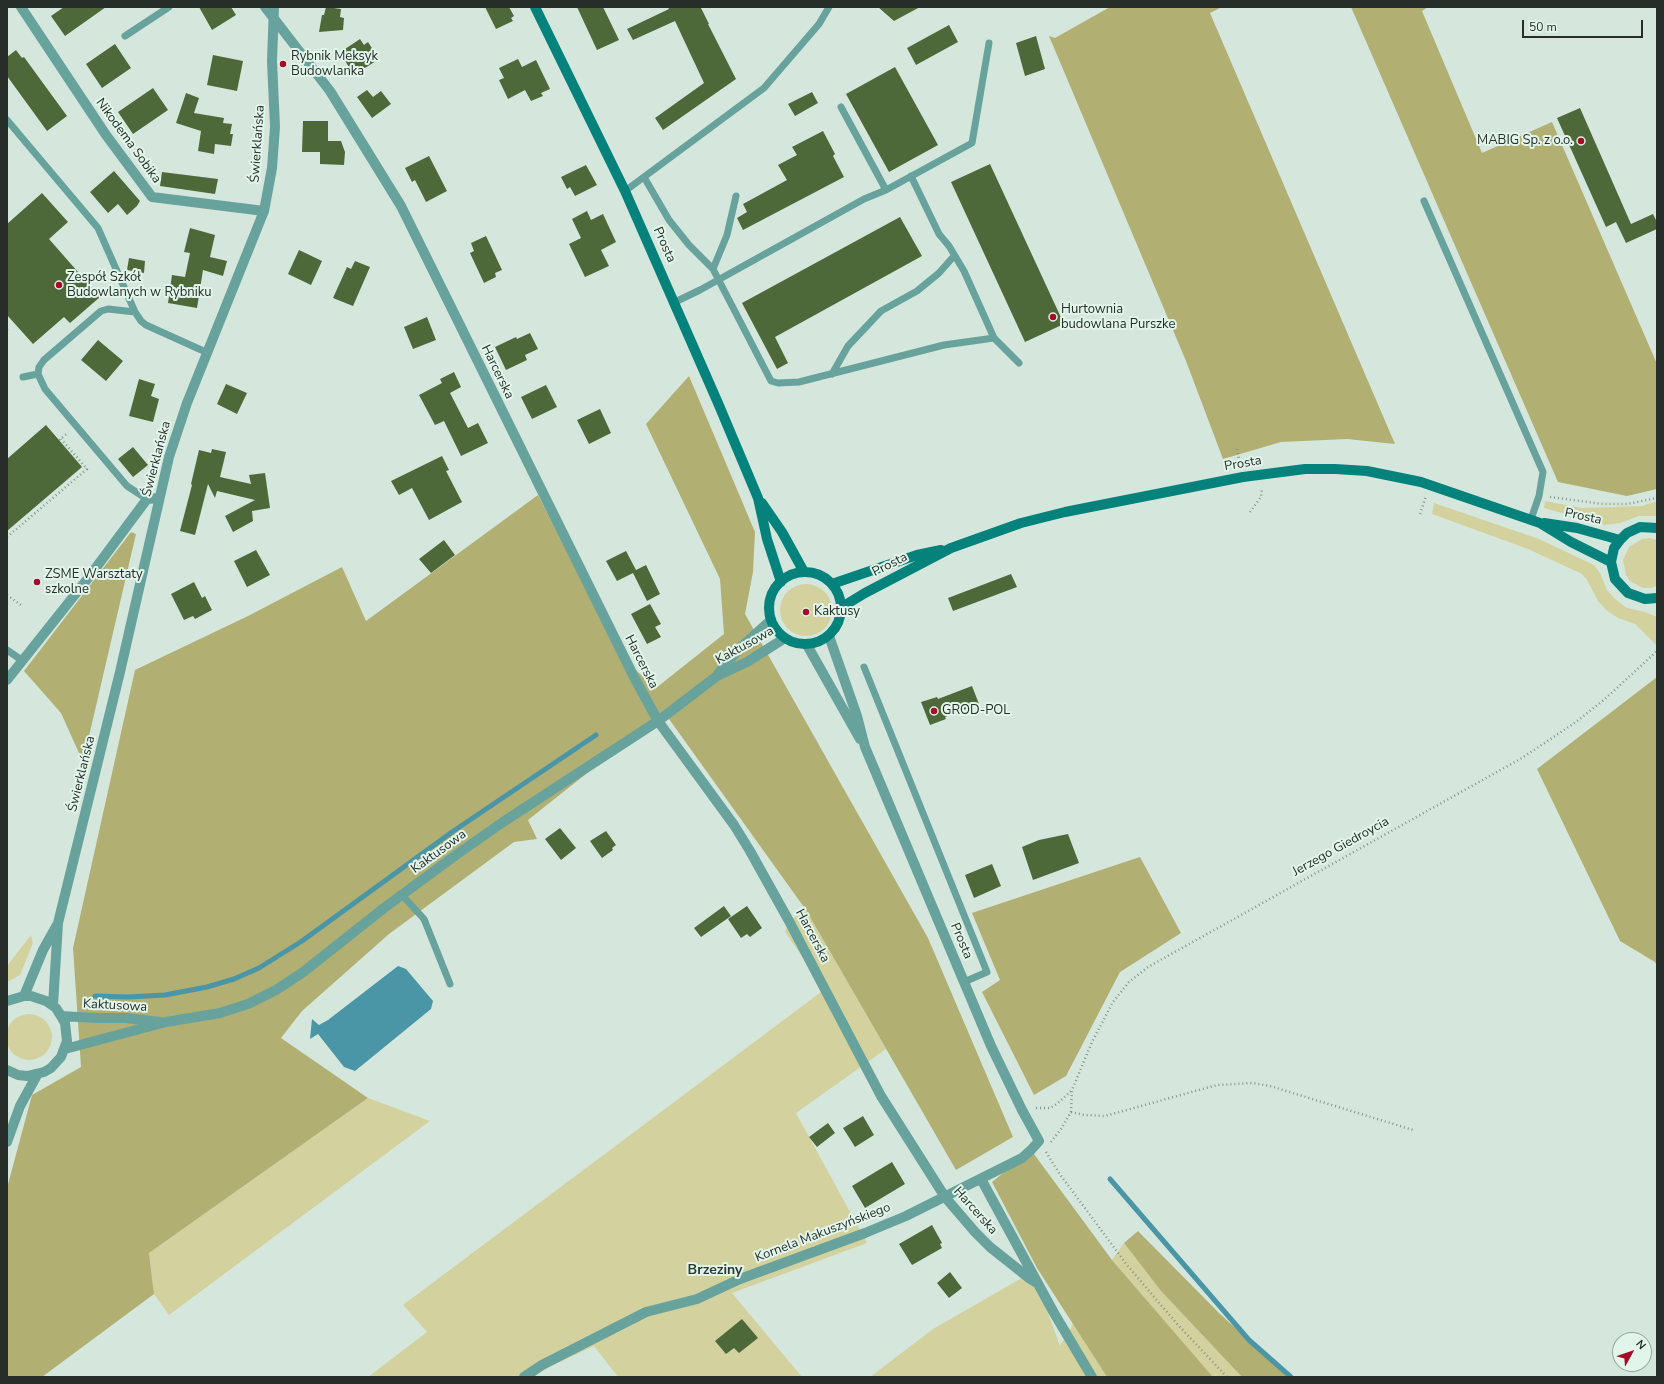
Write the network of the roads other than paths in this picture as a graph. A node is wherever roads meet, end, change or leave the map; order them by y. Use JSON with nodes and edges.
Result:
{"nodes":[{"id":1,"x":21,"y":7,"type":"edge"},
{"id":2,"x":169,"y":7,"type":"edge"},
{"id":3,"x":265,"y":7,"type":"edge"},
{"id":4,"x":536,"y":7,"type":"edge"},
{"id":5,"x":829,"y":7,"type":"edge"},
{"id":6,"x":273,"y":12,"type":"edge"},
{"id":7,"x":124,"y":36,"type":"dead end"},
{"id":8,"x":989,"y":43,"type":"dead end"},
{"id":9,"x":841,"y":107,"type":"dead end"},
{"id":10,"x":7,"y":120,"type":"edge"},
{"id":11,"x":911,"y":176,"type":"junction"},
{"id":12,"x":644,"y":177,"type":"junction"},
{"id":13,"x":886,"y":190,"type":"junction"},
{"id":14,"x":625,"y":191,"type":"junction"},
{"id":15,"x":736,"y":196,"type":"dead end"},
{"id":16,"x":1424,"y":201,"type":"dead end"},
{"id":17,"x":264,"y":211,"type":"junction"},
{"id":18,"x":954,"y":256,"type":"junction"},
{"id":19,"x":713,"y":269,"type":"junction"},
{"id":20,"x":718,"y":280,"type":"junction"},
{"id":21,"x":675,"y":302,"type":"junction"},
{"id":22,"x":135,"y":312,"type":"junction"},
{"id":23,"x":994,"y":338,"type":"junction"},
{"id":24,"x":208,"y":353,"type":"junction"},
{"id":25,"x":1019,"y":364,"type":"dead end"},
{"id":26,"x":38,"y":374,"type":"junction"},
{"id":27,"x":832,"y":374,"type":"junction"},
{"id":28,"x":23,"y":377,"type":"dead end"},
{"id":29,"x":159,"y":498,"type":"junction"},
{"id":30,"x":758,"y":498,"type":"junction"},
{"id":31,"x":147,"y":499,"type":"junction"},
{"id":32,"x":1535,"y":521,"type":"junction"},
{"id":33,"x":1657,"y":528,"type":"edge"},
{"id":34,"x":1620,"y":540,"type":"junction"},
{"id":35,"x":919,"y":559,"type":"junction"},
{"id":36,"x":1611,"y":562,"type":"junction"},
{"id":37,"x":804,"y":572,"type":"junction"},
{"id":38,"x":781,"y":582,"type":"junction"},
{"id":39,"x":832,"y":584,"type":"junction"},
{"id":40,"x":1657,"y":598,"type":"edge"},
{"id":41,"x":842,"y":607,"type":"junction"},
{"id":42,"x":771,"y":620,"type":"junction"},
{"id":43,"x":829,"y":636,"type":"junction"},
{"id":44,"x":785,"y":638,"type":"junction"},
{"id":45,"x":807,"y":645,"type":"junction"},
{"id":46,"x":7,"y":650,"type":"edge"},
{"id":47,"x":23,"y":662,"type":"junction"},
{"id":48,"x":864,"y":667,"type":"dead end"},
{"id":49,"x":717,"y":676,"type":"junction"},
{"id":50,"x":7,"y":680,"type":"edge"},
{"id":51,"x":658,"y":721,"type":"junction"},
{"id":52,"x":865,"y":747,"type":"junction"},
{"id":53,"x":402,"y":895,"type":"junction"},
{"id":54,"x":58,"y":923,"type":"junction"},
{"id":55,"x":964,"y":982,"type":"junction"},
{"id":56,"x":450,"y":984,"type":"dead end"},
{"id":57,"x":24,"y":996,"type":"junction"},
{"id":58,"x":7,"y":1002,"type":"edge"},
{"id":59,"x":53,"y":1005,"type":"junction"},
{"id":60,"x":61,"y":1016,"type":"junction"},
{"id":61,"x":166,"y":1022,"type":"junction"},
{"id":62,"x":65,"y":1050,"type":"junction"},
{"id":63,"x":7,"y":1070,"type":"edge"},
{"id":64,"x":37,"y":1075,"type":"junction"},
{"id":65,"x":7,"y":1142,"type":"edge"},
{"id":66,"x":1042,"y":1145,"type":"joint"},
{"id":67,"x":980,"y":1179,"type":"junction"},
{"id":68,"x":945,"y":1197,"type":"junction"},
{"id":69,"x":1037,"y":1283,"type":"junction"},
{"id":70,"x":524,"y":1377,"type":"edge"},
{"id":71,"x":1092,"y":1377,"type":"edge"}],
"edges":[{"from":1,"to":17,"type":"street","name":"Nikodema Sobika"},
{"from":2,"to":7,"type":"lane"},
{"from":3,"to":6,"type":"street","name":"Harcerska"},
{"from":4,"to":14,"type":"main road","name":"Prosta"},
{"from":5,"to":12,"type":"lane"},
{"from":6,"to":17,"type":"street","name":"Świerklańska"},
{"from":6,"to":51,"type":"street","name":"Harcerska"},
{"from":8,"to":11,"type":"lane"},
{"from":9,"to":13,"type":"lane"},
{"from":10,"to":22,"type":"lane"},
{"from":11,"to":13,"type":"lane"},
{"from":11,"to":18,"type":"lane"},
{"from":12,"to":14,"type":"lane"},
{"from":12,"to":19,"type":"lane"},
{"from":13,"to":20,"type":"lane"},
{"from":14,"to":21,"type":"main road","name":"Prosta"},
{"from":15,"to":19,"type":"lane"},
{"from":16,"to":32,"type":"lane"},
{"from":17,"to":24,"type":"street","name":"Świerklańska"},
{"from":18,"to":23,"type":"lane"},
{"from":18,"to":27,"type":"lane"},
{"from":19,"to":20,"type":"lane"},
{"from":20,"to":21,"type":"lane"},
{"from":20,"to":27,"type":"lane"},
{"from":21,"to":30,"type":"main road","name":"Prosta"},
{"from":22,"to":24,"type":"lane"},
{"from":22,"to":26,"type":"lane"},
{"from":23,"to":25,"type":"lane"},
{"from":23,"to":27,"type":"lane"},
{"from":24,"to":29,"type":"street","name":"Świerklańska"},
{"from":26,"to":28,"type":"lane"},
{"from":26,"to":31,"type":"lane"},
{"from":29,"to":31,"type":"street"},
{"from":29,"to":54,"type":"street","name":"Świerklańska"},
{"from":30,"to":37,"type":"main road","name":"Prosta"},
{"from":30,"to":38,"type":"main road","name":"Prosta"},
{"from":31,"to":47,"type":"street"},
{"from":32,"to":34,"type":"main road","name":"Prosta"},
{"from":32,"to":35,"type":"main road","name":"Prosta"},
{"from":32,"to":36,"type":"main road","name":"Prosta"},
{"from":33,"to":34,"type":"main road"},
{"from":34,"to":36,"type":"main road"},
{"from":35,"to":39,"type":"main road","name":"Prosta"},
{"from":35,"to":41,"type":"main road","name":"Prosta"},
{"from":36,"to":40,"type":"main road"},
{"from":37,"to":38,"type":"main road"},
{"from":37,"to":39,"type":"main road"},
{"from":38,"to":42,"type":"main road"},
{"from":39,"to":41,"type":"main road"},
{"from":41,"to":43,"type":"main road"},
{"from":42,"to":44,"type":"main road"},
{"from":42,"to":49,"type":"street","name":"Kaktusowa"},
{"from":43,"to":45,"type":"main road"},
{"from":43,"to":52,"type":"street","name":"Prosta"},
{"from":44,"to":45,"type":"main road"},
{"from":44,"to":49,"type":"street","name":"Kaktusowa"},
{"from":45,"to":52,"type":"street","name":"Prosta"},
{"from":46,"to":47,"type":"lane"},
{"from":47,"to":50,"type":"street"},
{"from":48,"to":55,"type":"lane"},
{"from":49,"to":51,"type":"street","name":"Kaktusowa"},
{"from":51,"to":53,"type":"street","name":"Kaktusowa"},
{"from":51,"to":68,"type":"street","name":"Harcerska"},
{"from":52,"to":55,"type":"street","name":"Prosta"},
{"from":53,"to":56,"type":"lane"},
{"from":53,"to":61,"type":"street","name":"Kaktusowa"},
{"from":54,"to":57,"type":"street","name":"Świerklańska"},
{"from":54,"to":59,"type":"street","name":"Świerklańska"},
{"from":55,"to":66,"type":"street","name":"Prosta"},
{"from":57,"to":58,"type":"street"},
{"from":57,"to":59,"type":"street"},
{"from":59,"to":60,"type":"street"},
{"from":60,"to":61,"type":"street","name":"Kaktusowa"},
{"from":60,"to":62,"type":"street"},
{"from":61,"to":62,"type":"street","name":"Kaktusowa"},
{"from":62,"to":64,"type":"street"},
{"from":63,"to":64,"type":"street"},
{"from":64,"to":65,"type":"street"},
{"from":66,"to":67,"type":"street","name":"Kornela Makuszyńskiego"},
{"from":67,"to":68,"type":"street","name":"Kornela Makuszyńskiego"},
{"from":67,"to":69,"type":"street","name":"Harcerska"},
{"from":68,"to":69,"type":"street","name":"Harcerska"},
{"from":68,"to":70,"type":"street","name":"Kornela Makuszyńskiego"},
{"from":69,"to":71,"type":"street","name":"Harcerska"}]}
